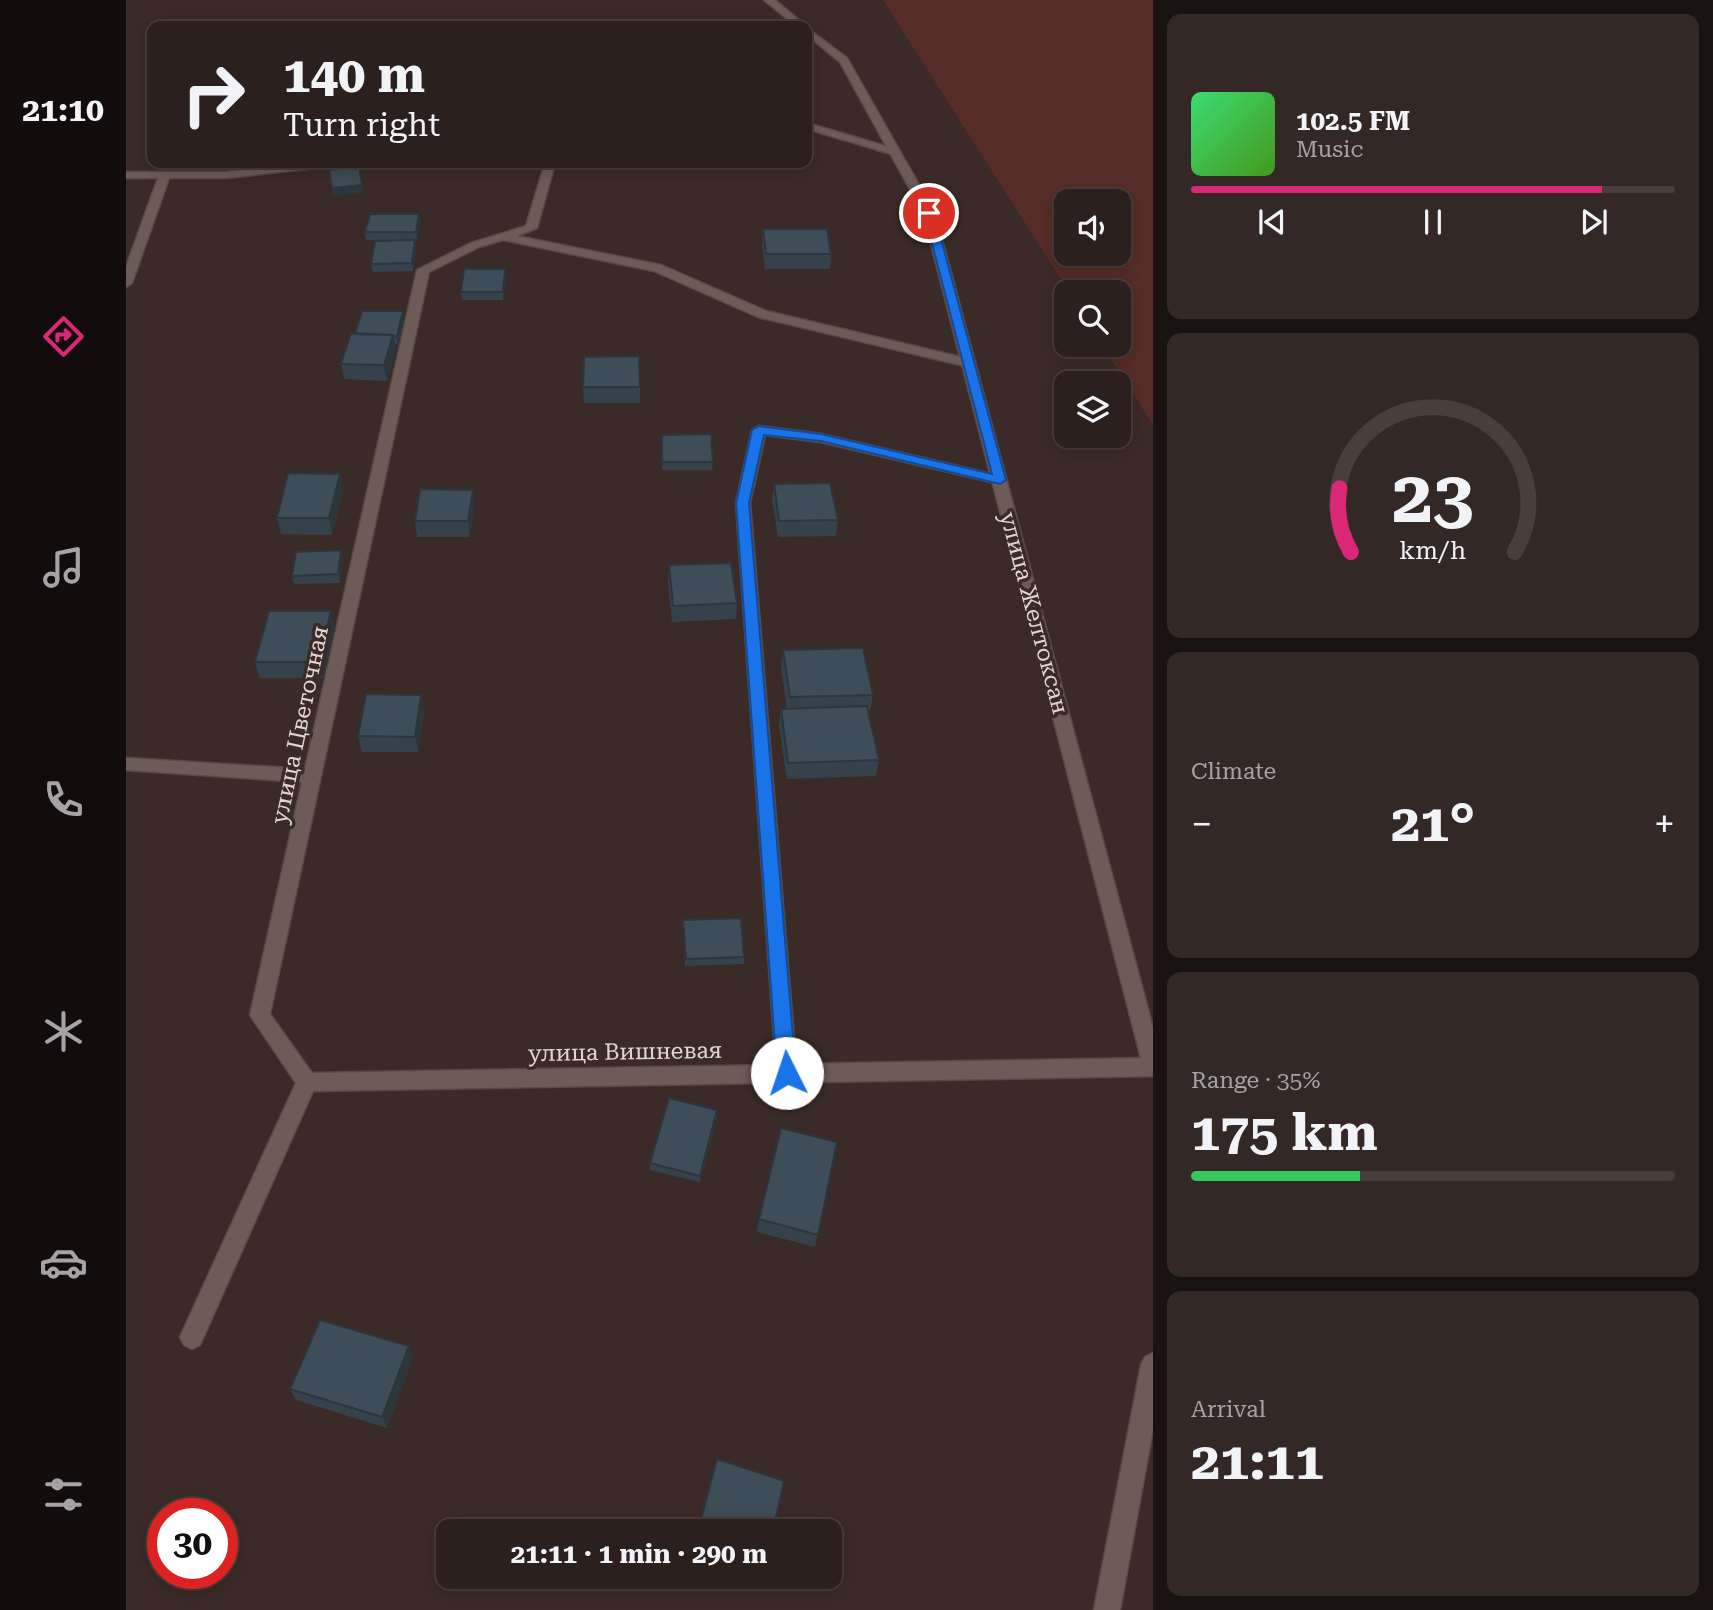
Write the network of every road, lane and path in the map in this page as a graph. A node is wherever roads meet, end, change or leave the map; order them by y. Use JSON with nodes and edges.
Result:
{"nodes":[{"id":1,"x":769,"y":0,"type":"edge"},
{"id":2,"x":795,"y":21,"type":"edge"},
{"id":3,"x":812,"y":35,"type":"edge"},
{"id":4,"x":812,"y":128,"type":"edge"},
{"id":5,"x":895,"y":152,"type":"junction"},
{"id":6,"x":288,"y":168,"type":"edge"},
{"id":7,"x":549,"y":168,"type":"edge"},
{"id":8,"x":126,"y":175,"type":"edge"},
{"id":9,"x":165,"y":175,"type":"junction"},
{"id":10,"x":500,"y":237,"type":"junction"},
{"id":11,"x":126,"y":283,"type":"edge"},
{"id":12,"x":969,"y":363,"type":"junction"},
{"id":13,"x":1000,"y":480,"type":"junction"},
{"id":14,"x":126,"y":764,"type":"edge"},
{"id":15,"x":312,"y":776,"type":"junction"},
{"id":16,"x":1153,"y":1066,"type":"edge"},
{"id":17,"x":787,"y":1073,"type":"junction"},
{"id":18,"x":307,"y":1082,"type":"junction"},
{"id":19,"x":192,"y":1338,"type":"dead end"},
{"id":20,"x":1153,"y":1365,"type":"edge"},
{"id":21,"x":1107,"y":1610,"type":"edge"}],
"edges":[{"from":1,"to":2,"type":"street"},
{"from":3,"to":5,"type":"street","name":"улица Желтоксан"},
{"from":4,"to":5,"type":"street"},
{"from":5,"to":12,"type":"street","name":"улица Желтоксан"},
{"from":6,"to":9,"type":"street"},
{"from":7,"to":10,"type":"street","name":"улица Цветочная"},
{"from":8,"to":9,"type":"street"},
{"from":9,"to":11,"type":"street"},
{"from":10,"to":12,"type":"street"},
{"from":10,"to":15,"type":"street","name":"улица Цветочная"},
{"from":12,"to":13,"type":"street","name":"улица Желтоксан"},
{"from":13,"to":16,"type":"street","name":"улица Желтоксан"},
{"from":13,"to":17,"type":"street"},
{"from":14,"to":15,"type":"street"},
{"from":15,"to":18,"type":"street","name":"улица Цветочная"},
{"from":16,"to":17,"type":"street","name":"улица Вишневая"},
{"from":17,"to":18,"type":"street","name":"улица Вишневая"},
{"from":18,"to":19,"type":"street"},
{"from":20,"to":21,"type":"street"}]}
